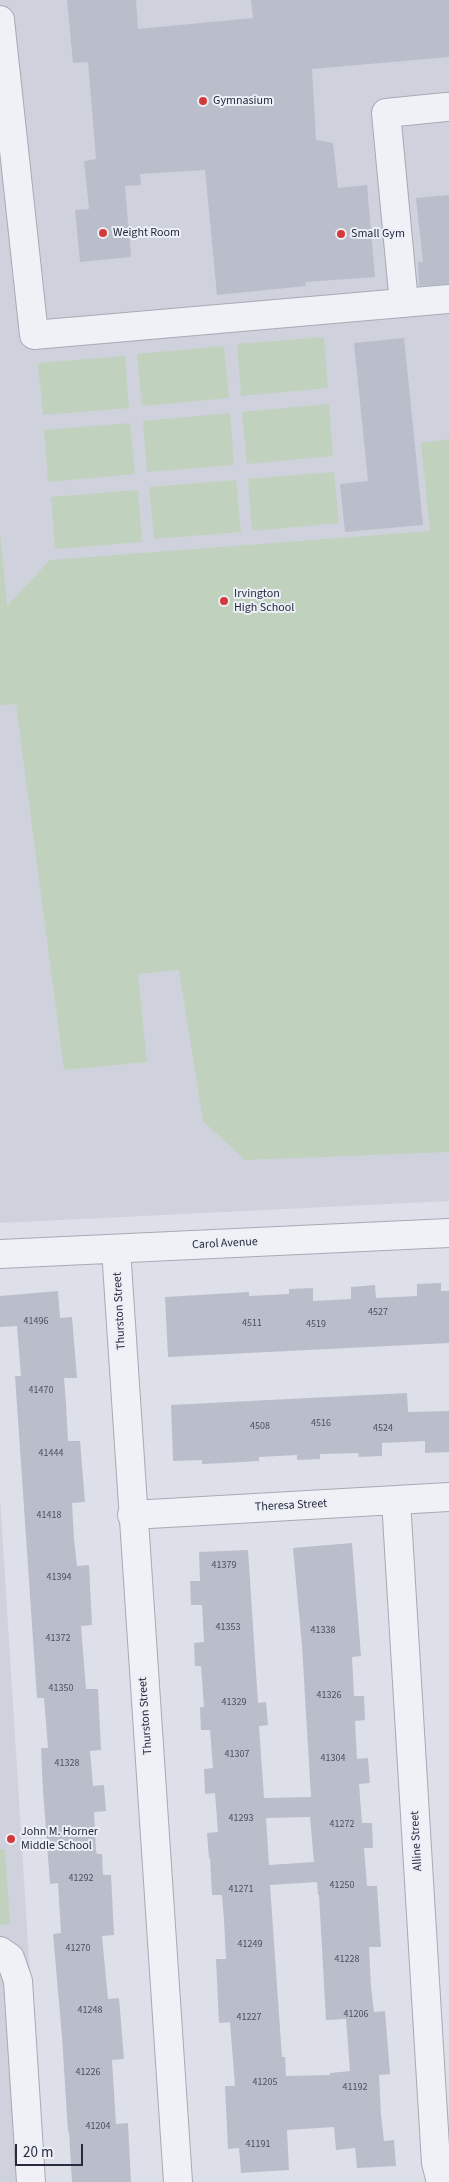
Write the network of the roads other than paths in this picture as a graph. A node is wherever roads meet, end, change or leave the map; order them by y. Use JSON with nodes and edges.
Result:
{"nodes":[{"id":1,"x":0,"y":20,"type":"edge"},
{"id":2,"x":446,"y":107,"type":"dead end"},
{"id":3,"x":449,"y":299,"type":"edge"},
{"id":4,"x":404,"y":303,"type":"junction"},
{"id":5,"x":449,"y":1232,"type":"edge"},
{"id":6,"x":116,"y":1249,"type":"junction"},
{"id":7,"x":0,"y":1254,"type":"edge"},
{"id":8,"x":449,"y":1497,"type":"edge"},
{"id":9,"x":396,"y":1500,"type":"junction"},
{"id":10,"x":132,"y":1515,"type":"junction"},
{"id":11,"x":0,"y":1951,"type":"edge"},
{"id":12,"x":31,"y":2182,"type":"edge"},
{"id":13,"x":178,"y":2182,"type":"edge"},
{"id":14,"x":441,"y":2182,"type":"edge"}],
"edges":[{"from":1,"to":4,"type":"street"},
{"from":2,"to":4,"type":"street"},
{"from":3,"to":4,"type":"street"},
{"from":5,"to":6,"type":"street","name":"Carol Avenue"},
{"from":6,"to":7,"type":"street","name":"Carol Avenue"},
{"from":6,"to":10,"type":"street","name":"Thurston Street"},
{"from":8,"to":9,"type":"street","name":"Theresa Street"},
{"from":9,"to":10,"type":"street","name":"Theresa Street"},
{"from":9,"to":14,"type":"street","name":"Alline Street"},
{"from":10,"to":13,"type":"street","name":"Thurston Street"},
{"from":11,"to":12,"type":"street"}]}
